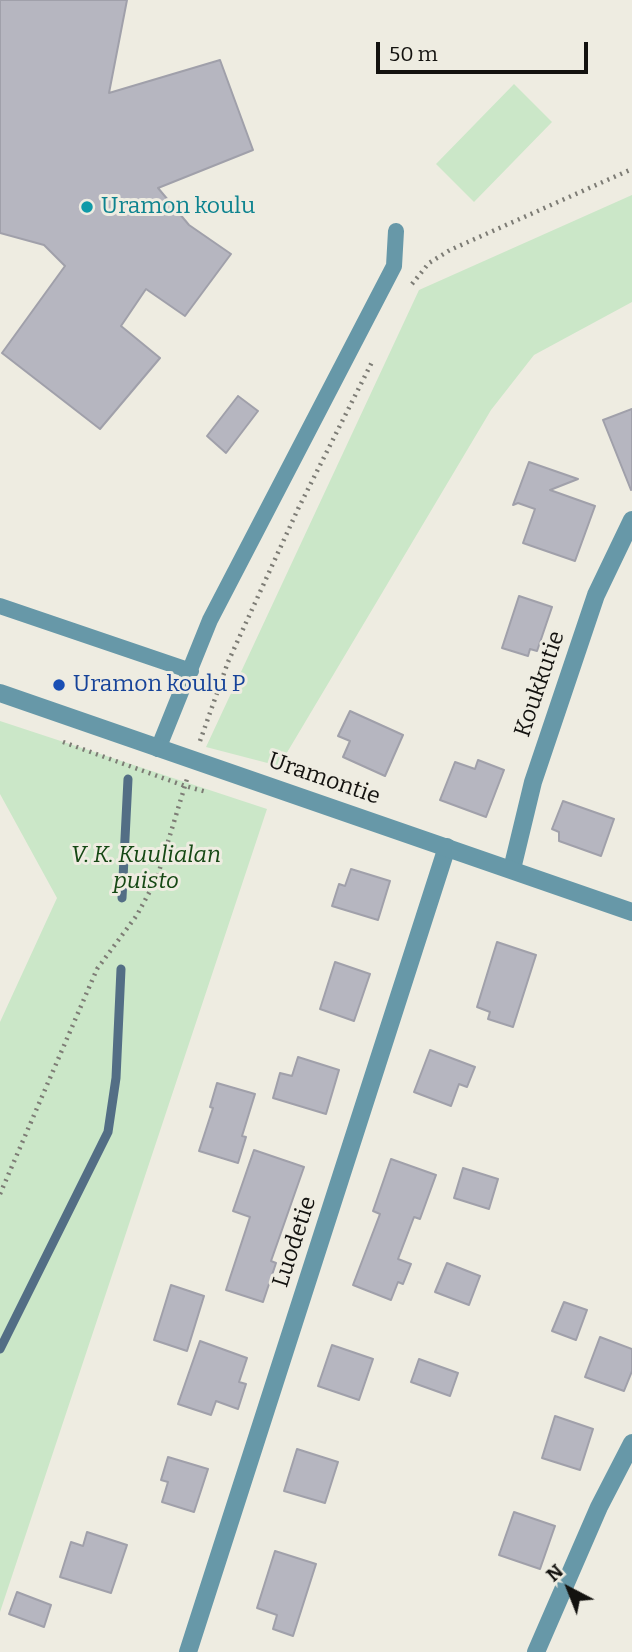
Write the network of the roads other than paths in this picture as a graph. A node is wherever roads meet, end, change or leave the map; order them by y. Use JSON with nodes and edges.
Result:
{"nodes":[{"id":1,"x":396,"y":231,"type":"dead end"},
{"id":2,"x":632,"y":520,"type":"edge"},
{"id":3,"x":0,"y":607,"type":"edge"},
{"id":4,"x":191,"y":671,"type":"junction"},
{"id":5,"x":0,"y":693,"type":"edge"},
{"id":6,"x":158,"y":749,"type":"junction"},
{"id":7,"x":447,"y":846,"type":"junction"},
{"id":8,"x":512,"y":869,"type":"junction"},
{"id":9,"x":632,"y":912,"type":"edge"},
{"id":10,"x":632,"y":1443,"type":"edge"},
{"id":11,"x":188,"y":1652,"type":"edge"},
{"id":12,"x":536,"y":1652,"type":"edge"}],
"edges":[{"from":1,"to":4,"type":"lane"},
{"from":2,"to":8,"type":"street","name":"Koukkutie"},
{"from":3,"to":4,"type":"lane"},
{"from":4,"to":6,"type":"lane"},
{"from":5,"to":6,"type":"street","name":"Uramontie"},
{"from":6,"to":7,"type":"street","name":"Uramontie"},
{"from":7,"to":8,"type":"street","name":"Uramontie"},
{"from":7,"to":11,"type":"street","name":"Luodetie"},
{"from":8,"to":9,"type":"street","name":"Uramontie"},
{"from":10,"to":12,"type":"street"}]}
